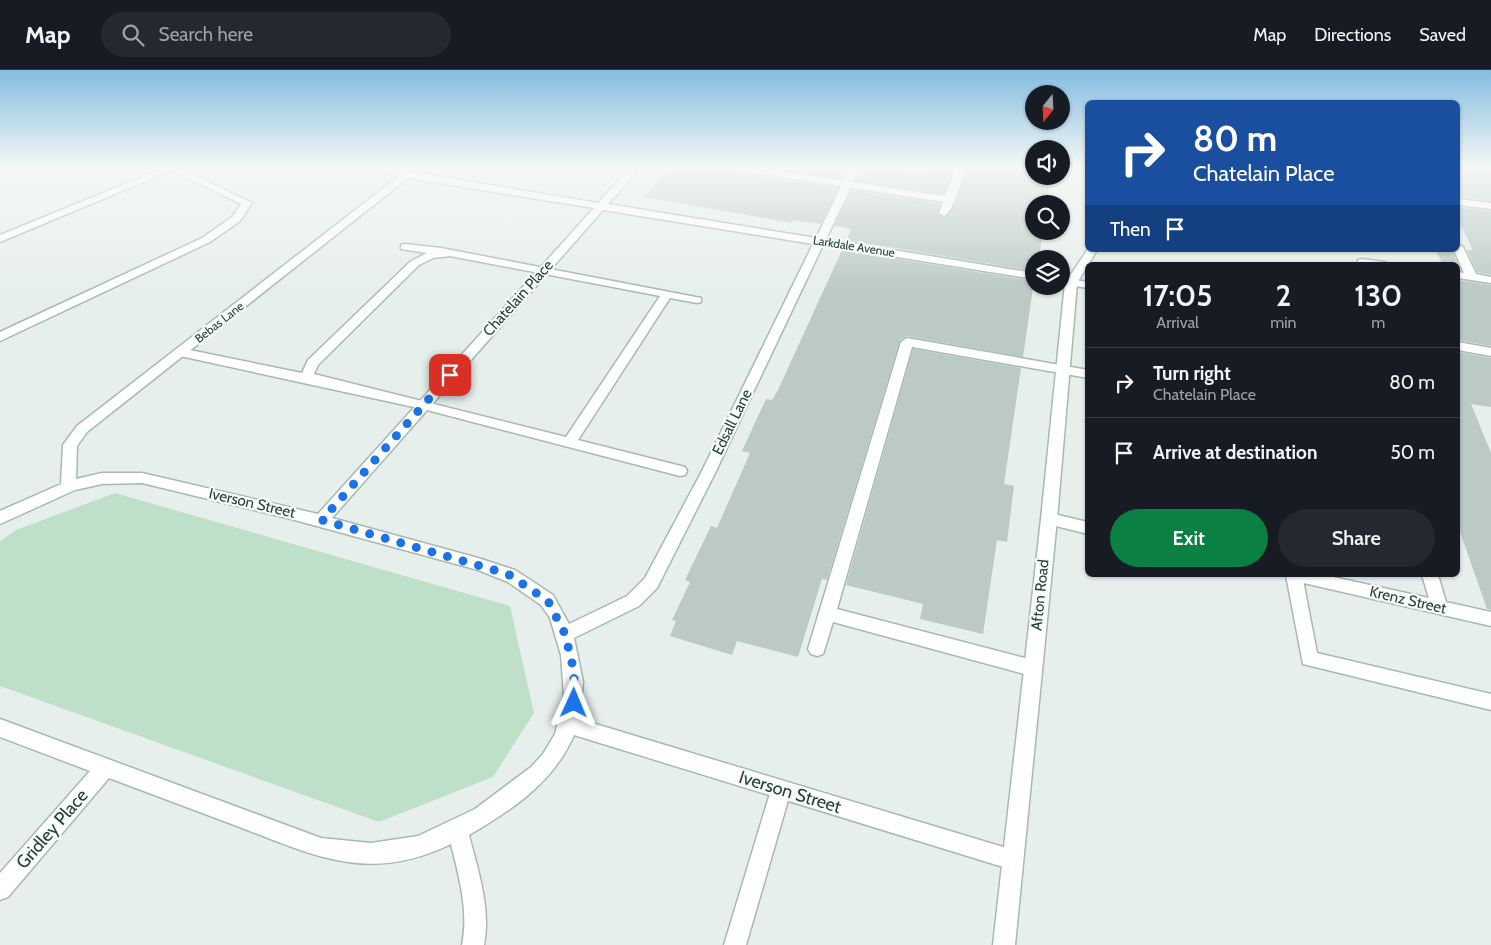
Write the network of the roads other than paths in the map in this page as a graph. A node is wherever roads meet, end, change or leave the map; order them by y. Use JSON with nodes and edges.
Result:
{"nodes":[{"id":1,"x":73,"y":209,"type":"edge"},
{"id":2,"x":243,"y":209,"type":"edge"},
{"id":3,"x":363,"y":209,"type":"edge"},
{"id":4,"x":597,"y":209,"type":"edge"},
{"id":5,"x":623,"y":209,"type":"edge"},
{"id":6,"x":835,"y":209,"type":"edge"},
{"id":7,"x":946,"y":209,"type":"edge"},
{"id":8,"x":944,"y":213,"type":"dead end"},
{"id":9,"x":0,"y":239,"type":"edge"},
{"id":10,"x":819,"y":241,"type":"junction"},
{"id":11,"x":405,"y":247,"type":"dead end"},
{"id":12,"x":1460,"y":251,"type":"edge"},
{"id":13,"x":1090,"y":252,"type":"edge"},
{"id":14,"x":450,"y":253,"type":"junction"},
{"id":15,"x":542,"y":271,"type":"junction"},
{"id":16,"x":1025,"y":275,"type":"edge"},
{"id":17,"x":1460,"y":275,"type":"edge"},
{"id":18,"x":1070,"y":277,"type":"edge"},
{"id":19,"x":1472,"y":277,"type":"junction"},
{"id":20,"x":1491,"y":280,"type":"edge"},
{"id":21,"x":1070,"y":283,"type":"edge"},
{"id":22,"x":1085,"y":285,"type":"edge"},
{"id":23,"x":667,"y":294,"type":"junction"},
{"id":24,"x":1066,"y":295,"type":"edge"},
{"id":25,"x":697,"y":300,"type":"dead end"},
{"id":26,"x":0,"y":337,"type":"edge"},
{"id":27,"x":1460,"y":346,"type":"edge"},
{"id":28,"x":180,"y":352,"type":"junction"},
{"id":29,"x":1491,"y":352,"type":"edge"},
{"id":30,"x":1063,"y":370,"type":"junction"},
{"id":31,"x":1085,"y":374,"type":"edge"},
{"id":32,"x":315,"y":380,"type":"junction"},
{"id":33,"x":424,"y":405,"type":"junction"},
{"id":34,"x":570,"y":442,"type":"junction"},
{"id":35,"x":680,"y":471,"type":"dead end"},
{"id":36,"x":68,"y":488,"type":"junction"},
{"id":37,"x":0,"y":518,"type":"edge"},
{"id":38,"x":1050,"y":519,"type":"junction"},
{"id":39,"x":322,"y":520,"type":"junction"},
{"id":40,"x":1085,"y":527,"type":"edge"},
{"id":41,"x":1295,"y":577,"type":"edge"},
{"id":42,"x":1304,"y":577,"type":"edge"},
{"id":43,"x":1431,"y":577,"type":"edge"},
{"id":44,"x":1440,"y":608,"type":"junction"},
{"id":45,"x":827,"y":613,"type":"junction"},
{"id":46,"x":1491,"y":619,"type":"edge"},
{"id":47,"x":565,"y":634,"type":"junction"},
{"id":48,"x":816,"y":649,"type":"dead end"},
{"id":49,"x":1032,"y":668,"type":"junction"},
{"id":50,"x":1491,"y":702,"type":"edge"},
{"id":51,"x":566,"y":724,"type":"junction"},
{"id":52,"x":0,"y":728,"type":"edge"},
{"id":53,"x":104,"y":768,"type":"junction"},
{"id":54,"x":781,"y":790,"type":"junction"},
{"id":55,"x":458,"y":830,"type":"junction"},
{"id":56,"x":1013,"y":860,"type":"junction"},
{"id":57,"x":0,"y":889,"type":"edge"},
{"id":58,"x":473,"y":945,"type":"edge"},
{"id":59,"x":735,"y":945,"type":"edge"},
{"id":60,"x":1004,"y":945,"type":"edge"}],
"edges":[{"from":1,"to":9,"type":"street"},
{"from":2,"to":26,"type":"street"},
{"from":3,"to":28,"type":"street","name":"Bebas Lane"},
{"from":4,"to":15,"type":"street","name":"Chatelain Place"},
{"from":5,"to":10,"type":"street","name":"Larkdale Avenue"},
{"from":6,"to":10,"type":"street","name":"Edsall Lane"},
{"from":7,"to":8,"type":"street"},
{"from":10,"to":16,"type":"street","name":"Larkdale Avenue"},
{"from":10,"to":47,"type":"street","name":"Edsall Lane"},
{"from":11,"to":14,"type":"street"},
{"from":12,"to":19,"type":"street"},
{"from":13,"to":18,"type":"street","name":"Afton Road"},
{"from":14,"to":15,"type":"street"},
{"from":14,"to":32,"type":"street"},
{"from":15,"to":23,"type":"street"},
{"from":15,"to":33,"type":"street","name":"Chatelain Place"},
{"from":17,"to":19,"type":"street"},
{"from":19,"to":20,"type":"street"},
{"from":21,"to":22,"type":"street"},
{"from":23,"to":25,"type":"street"},
{"from":23,"to":34,"type":"street"},
{"from":24,"to":30,"type":"street","name":"Afton Road"},
{"from":27,"to":29,"type":"street"},
{"from":28,"to":32,"type":"street"},
{"from":28,"to":36,"type":"street","name":"Bebas Lane"},
{"from":30,"to":31,"type":"street"},
{"from":30,"to":38,"type":"street","name":"Afton Road"},
{"from":30,"to":45,"type":"street"},
{"from":32,"to":33,"type":"street"},
{"from":33,"to":34,"type":"street"},
{"from":33,"to":39,"type":"street","name":"Chatelain Place"},
{"from":34,"to":35,"type":"street"},
{"from":36,"to":37,"type":"street","name":"Iverson Street"},
{"from":36,"to":39,"type":"street","name":"Iverson Street"},
{"from":38,"to":40,"type":"street"},
{"from":38,"to":49,"type":"street","name":"Afton Road"},
{"from":39,"to":47,"type":"street","name":"Iverson Street"},
{"from":41,"to":50,"type":"street"},
{"from":42,"to":44,"type":"street","name":"Krenz Street"},
{"from":43,"to":44,"type":"street"},
{"from":44,"to":46,"type":"street","name":"Krenz Street"},
{"from":45,"to":48,"type":"street"},
{"from":45,"to":49,"type":"street"},
{"from":47,"to":51,"type":"street","name":"Iverson Street"},
{"from":49,"to":56,"type":"street","name":"Afton Road"},
{"from":51,"to":54,"type":"street","name":"Iverson Street"},
{"from":51,"to":55,"type":"street","name":"Iverson Street"},
{"from":52,"to":53,"type":"street","name":"Iverson Street"},
{"from":53,"to":55,"type":"street","name":"Iverson Street"},
{"from":53,"to":57,"type":"street","name":"Gridley Place"},
{"from":54,"to":56,"type":"street","name":"Iverson Street"},
{"from":54,"to":59,"type":"street"},
{"from":55,"to":58,"type":"street"},
{"from":56,"to":60,"type":"street","name":"Afton Road"}]}
